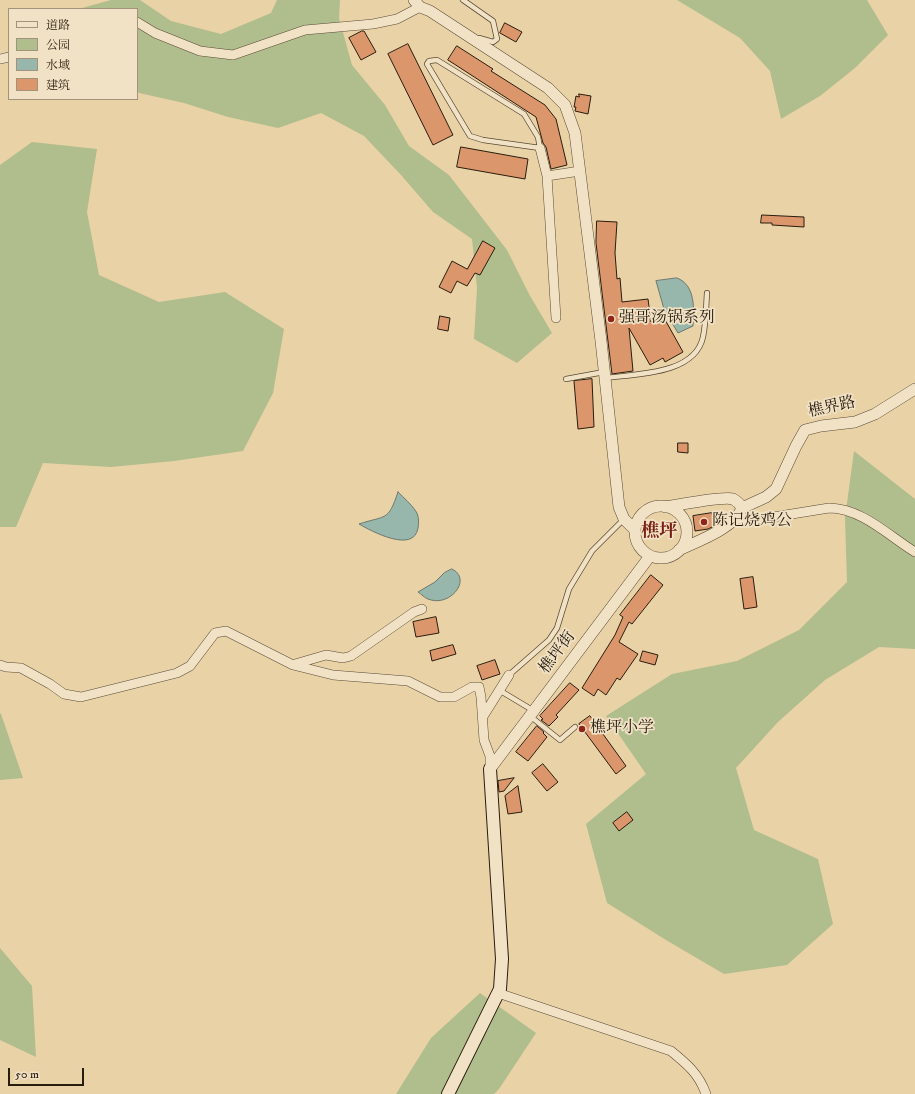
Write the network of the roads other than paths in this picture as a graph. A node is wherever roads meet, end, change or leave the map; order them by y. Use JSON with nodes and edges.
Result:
{"nodes":[{"id":1,"x":463,"y":0,"type":"edge"},
{"id":2,"x":417,"y":3,"type":"edge"},
{"id":3,"x":138,"y":23,"type":"edge"},
{"id":4,"x":467,"y":35,"type":"junction"},
{"id":5,"x":540,"y":148,"type":"junction"},
{"id":6,"x":580,"y":171,"type":"junction"},
{"id":7,"x":547,"y":176,"type":"junction"},
{"id":8,"x":707,"y":293,"type":"dead end"},
{"id":9,"x":556,"y":318,"type":"dead end"},
{"id":10,"x":604,"y":375,"type":"junction"},
{"id":11,"x":566,"y":379,"type":"dead end"},
{"id":12,"x":915,"y":389,"type":"edge"},
{"id":13,"x":665,"y":507,"type":"junction"},
{"id":14,"x":742,"y":508,"type":"junction"},
{"id":15,"x":624,"y":519,"type":"junction"},
{"id":16,"x":735,"y":519,"type":"junction"},
{"id":17,"x":635,"y":530,"type":"junction"},
{"id":18,"x":679,"y":550,"type":"junction"},
{"id":19,"x":915,"y":552,"type":"edge"},
{"id":20,"x":650,"y":556,"type":"junction"},
{"id":21,"x":422,"y":609,"type":"dead end"},
{"id":22,"x":0,"y":665,"type":"edge"},
{"id":23,"x":293,"y":665,"type":"junction"},
{"id":24,"x":509,"y":675,"type":"joint"},
{"id":25,"x":499,"y":690,"type":"junction"},
{"id":26,"x":532,"y":713,"type":"junction"},
{"id":27,"x":482,"y":718,"type":"junction"},
{"id":28,"x":575,"y":727,"type":"dead end"},
{"id":29,"x":490,"y":769,"type":"junction"},
{"id":30,"x":498,"y":993,"type":"junction"},
{"id":31,"x":448,"y":1094,"type":"edge"},
{"id":32,"x":706,"y":1094,"type":"edge"}],
"edges":[{"from":1,"to":4,"type":"lane"},
{"from":2,"to":3,"type":"street"},
{"from":2,"to":4,"type":"street"},
{"from":4,"to":6,"type":"street"},
{"from":5,"to":5,"type":"lane"},
{"from":5,"to":7,"type":"street"},
{"from":6,"to":7,"type":"street"},
{"from":6,"to":10,"type":"street"},
{"from":7,"to":9,"type":"street"},
{"from":8,"to":10,"type":"lane"},
{"from":10,"to":11,"type":"lane"},
{"from":10,"to":15,"type":"street"},
{"from":12,"to":14,"type":"street","name":"樵界路"},
{"from":13,"to":14,"type":"street"},
{"from":13,"to":17,"type":"street"},
{"from":13,"to":18,"type":"street"},
{"from":14,"to":16,"type":"street"},
{"from":15,"to":17,"type":"street"},
{"from":15,"to":24,"type":"lane"},
{"from":16,"to":18,"type":"street"},
{"from":16,"to":19,"type":"street"},
{"from":17,"to":20,"type":"street"},
{"from":18,"to":20,"type":"street"},
{"from":20,"to":26,"type":"street","name":"樵坪街"},
{"from":21,"to":23,"type":"street"},
{"from":22,"to":23,"type":"street"},
{"from":23,"to":27,"type":"street"},
{"from":24,"to":25,"type":"street"},
{"from":25,"to":26,"type":"lane"},
{"from":25,"to":27,"type":"street"},
{"from":26,"to":28,"type":"lane"},
{"from":26,"to":29,"type":"street","name":"樵坪街"},
{"from":27,"to":29,"type":"street"},
{"from":29,"to":30,"type":"main road"},
{"from":30,"to":31,"type":"main road"},
{"from":30,"to":32,"type":"street"}]}
